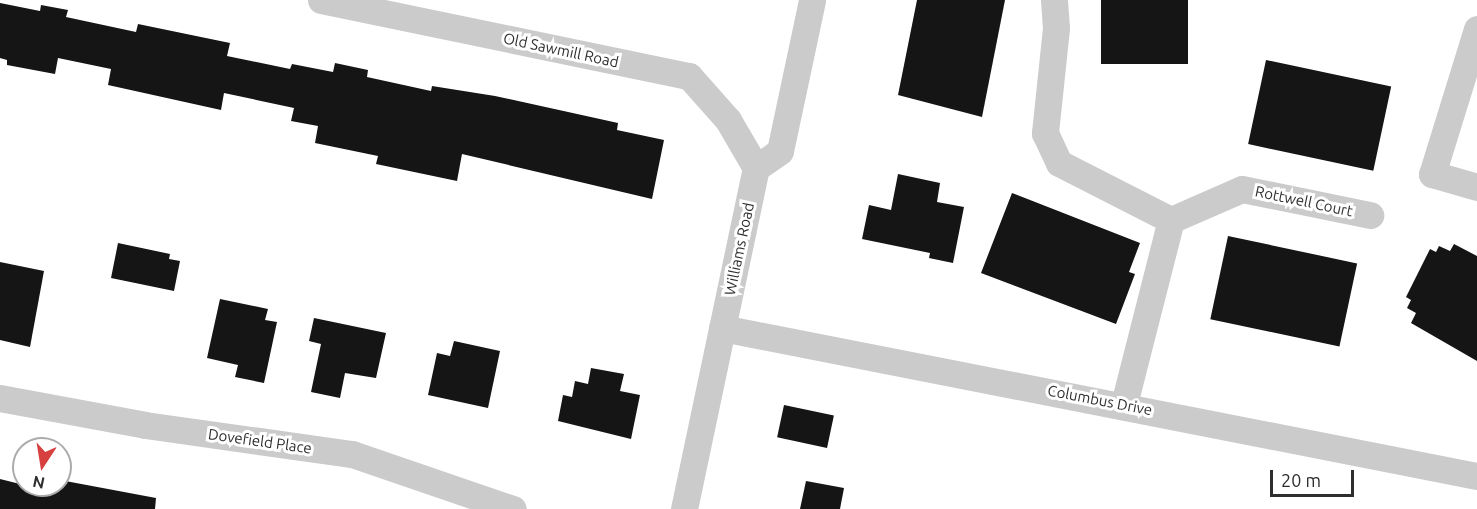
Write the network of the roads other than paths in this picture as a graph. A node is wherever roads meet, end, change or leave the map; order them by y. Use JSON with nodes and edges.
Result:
{"nodes":[{"id":1,"x":321,"y":0,"type":"edge"},
{"id":2,"x":812,"y":0,"type":"edge"},
{"id":3,"x":1054,"y":0,"type":"edge"},
{"id":4,"x":1477,"y":29,"type":"edge"},
{"id":5,"x":756,"y":168,"type":"junction"},
{"id":6,"x":1477,"y":188,"type":"edge"},
{"id":7,"x":1370,"y":215,"type":"dead end"},
{"id":8,"x":1171,"y":220,"type":"junction"},
{"id":9,"x":722,"y":328,"type":"junction"},
{"id":10,"x":0,"y":398,"type":"edge"},
{"id":11,"x":1124,"y":404,"type":"junction"},
{"id":12,"x":1477,"y":476,"type":"edge"},
{"id":13,"x":513,"y":509,"type":"edge"},
{"id":14,"x":684,"y":509,"type":"edge"}],
"edges":[{"from":1,"to":5,"type":"street","name":"Old Sawmill Road"},
{"from":2,"to":5,"type":"street"},
{"from":3,"to":8,"type":"street"},
{"from":4,"to":6,"type":"street"},
{"from":5,"to":9,"type":"street","name":"Williams Road"},
{"from":7,"to":8,"type":"street","name":"Rottwell Court"},
{"from":8,"to":11,"type":"street"},
{"from":9,"to":11,"type":"street","name":"Columbus Drive"},
{"from":9,"to":14,"type":"street","name":"Williams Road"},
{"from":10,"to":13,"type":"street","name":"Dovefield Place"},
{"from":11,"to":12,"type":"street","name":"Columbus Drive"}]}
